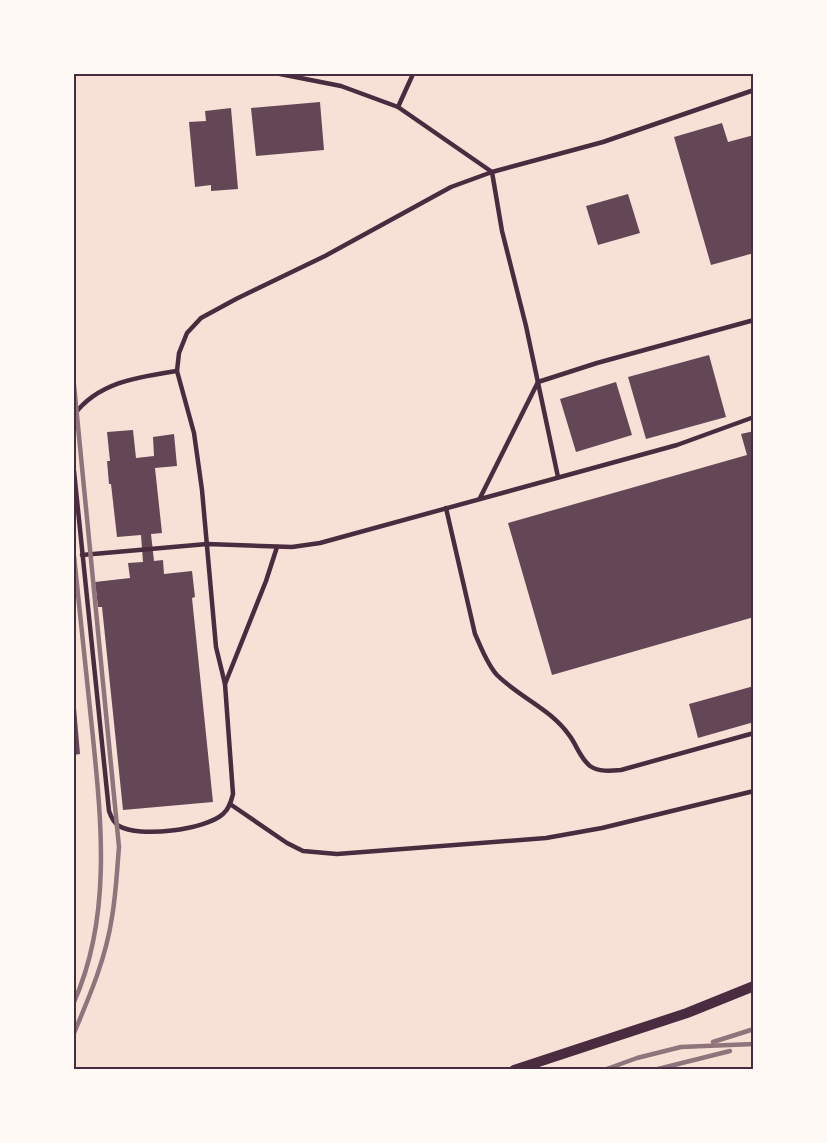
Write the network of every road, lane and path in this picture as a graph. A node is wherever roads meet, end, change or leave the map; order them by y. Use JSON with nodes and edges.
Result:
{"nodes":[{"id":1,"x":280,"y":74,"type":"edge"},
{"id":2,"x":413,"y":74,"type":"edge"},
{"id":3,"x":753,"y":90,"type":"edge"},
{"id":4,"x":398,"y":107,"type":"junction"},
{"id":5,"x":492,"y":172,"type":"junction"},
{"id":6,"x":753,"y":320,"type":"edge"},
{"id":7,"x":177,"y":371,"type":"junction"},
{"id":8,"x":537,"y":382,"type":"junction"},
{"id":9,"x":74,"y":415,"type":"edge"},
{"id":10,"x":753,"y":417,"type":"edge"},
{"id":11,"x":74,"y":471,"type":"edge"},
{"id":12,"x":558,"y":477,"type":"junction"},
{"id":13,"x":480,"y":498,"type":"junction"},
{"id":14,"x":446,"y":508,"type":"junction"},
{"id":15,"x":207,"y":544,"type":"junction"},
{"id":16,"x":277,"y":547,"type":"junction"},
{"id":17,"x":82,"y":555,"type":"junction"},
{"id":18,"x":225,"y":684,"type":"junction"},
{"id":19,"x":753,"y":733,"type":"edge"},
{"id":20,"x":753,"y":791,"type":"edge"},
{"id":21,"x":230,"y":804,"type":"junction"},
{"id":22,"x":753,"y":986,"type":"edge"},
{"id":23,"x":514,"y":1070,"type":"edge"}],
"edges":[{"from":1,"to":4,"type":"lane"},
{"from":2,"to":4,"type":"lane"},
{"from":3,"to":5,"type":"lane"},
{"from":4,"to":5,"type":"lane"},
{"from":5,"to":7,"type":"lane"},
{"from":5,"to":8,"type":"lane"},
{"from":6,"to":8,"type":"lane"},
{"from":7,"to":9,"type":"lane"},
{"from":7,"to":15,"type":"lane"},
{"from":8,"to":12,"type":"lane"},
{"from":8,"to":13,"type":"lane"},
{"from":10,"to":12,"type":"lane"},
{"from":11,"to":17,"type":"lane"},
{"from":12,"to":13,"type":"lane"},
{"from":13,"to":14,"type":"lane"},
{"from":14,"to":16,"type":"lane"},
{"from":14,"to":19,"type":"lane"},
{"from":15,"to":16,"type":"lane"},
{"from":15,"to":17,"type":"lane"},
{"from":15,"to":18,"type":"lane"},
{"from":16,"to":18,"type":"lane"},
{"from":17,"to":21,"type":"lane"},
{"from":18,"to":21,"type":"lane"},
{"from":20,"to":21,"type":"lane"},
{"from":22,"to":23,"type":"street"}]}
